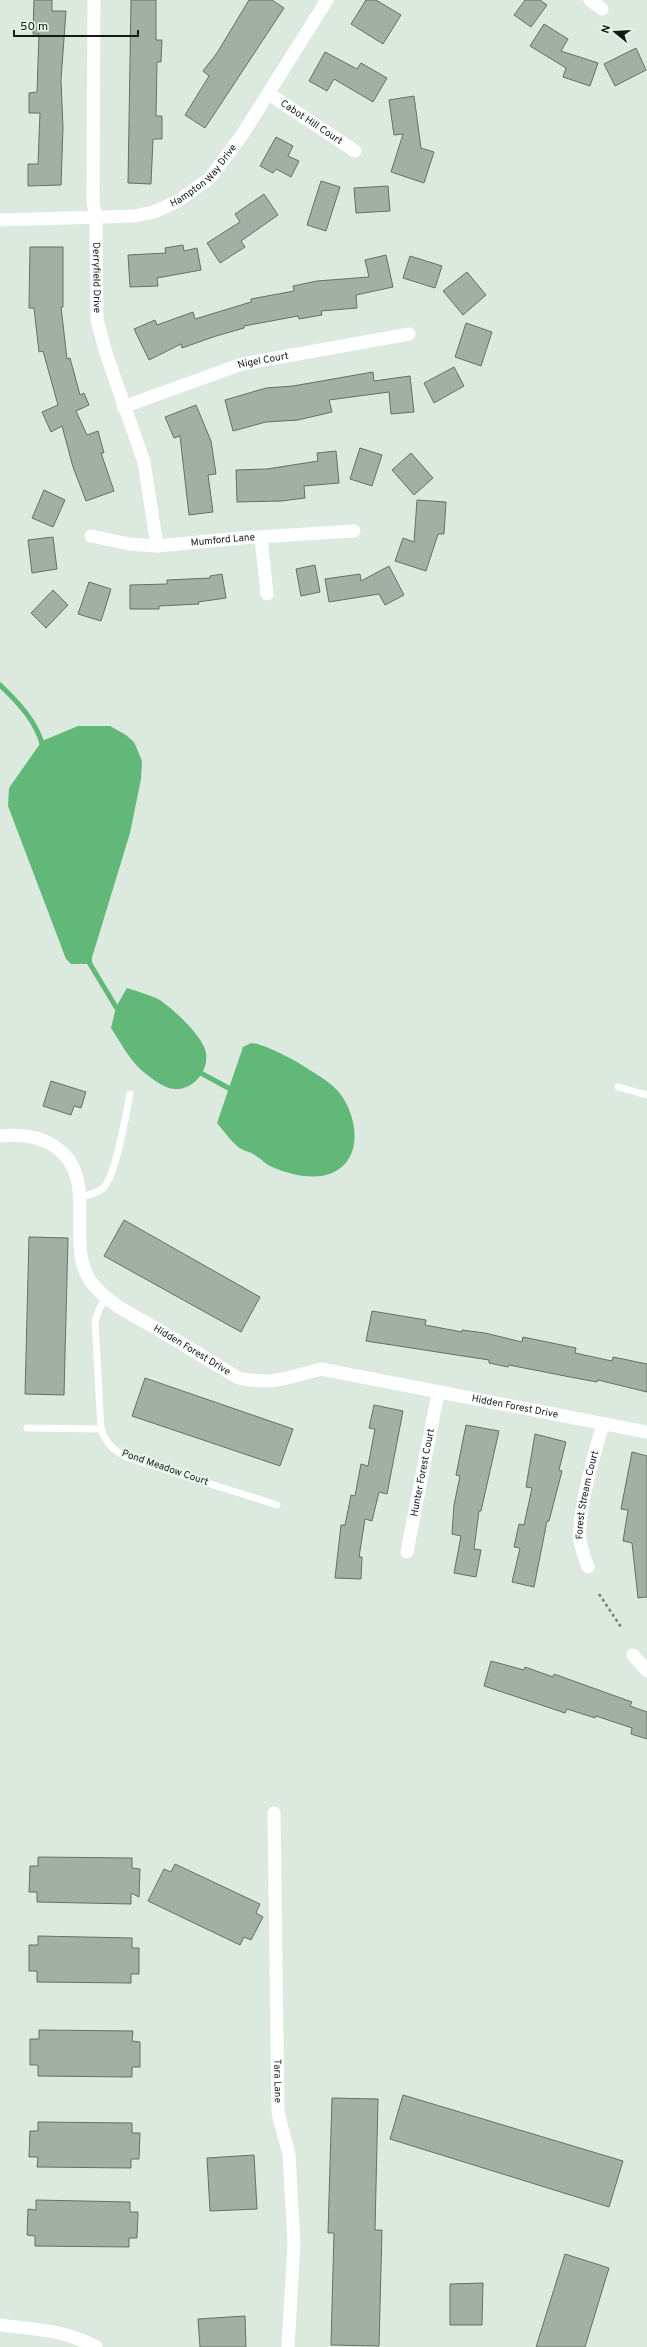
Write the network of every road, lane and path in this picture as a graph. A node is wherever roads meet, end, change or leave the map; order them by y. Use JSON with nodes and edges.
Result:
{"nodes":[{"id":1,"x":94,"y":0,"type":"edge"},
{"id":2,"x":327,"y":0,"type":"edge"},
{"id":3,"x":590,"y":0,"type":"edge"},
{"id":4,"x":602,"y":9,"type":"dead end"},
{"id":5,"x":269,"y":94,"type":"junction"},
{"id":6,"x":355,"y":151,"type":"dead end"},
{"id":7,"x":96,"y":218,"type":"junction"},
{"id":8,"x":0,"y":220,"type":"edge"},
{"id":9,"x":409,"y":334,"type":"dead end"},
{"id":10,"x":123,"y":408,"type":"junction"},
{"id":11,"x":354,"y":531,"type":"dead end"},
{"id":12,"x":91,"y":536,"type":"dead end"},
{"id":13,"x":261,"y":537,"type":"junction"},
{"id":14,"x":157,"y":546,"type":"junction"},
{"id":15,"x":267,"y":594,"type":"dead end"},
{"id":16,"x":618,"y":1086,"type":"dead end"},
{"id":17,"x":130,"y":1094,"type":"dead end"},
{"id":18,"x":647,"y":1095,"type":"edge"},
{"id":19,"x":0,"y":1136,"type":"edge"},
{"id":20,"x":80,"y":1197,"type":"junction"},
{"id":21,"x":107,"y":1298,"type":"junction"},
{"id":22,"x":438,"y":1393,"type":"junction"},
{"id":23,"x":603,"y":1424,"type":"junction"},
{"id":24,"x":27,"y":1428,"type":"dead end"},
{"id":25,"x":101,"y":1429,"type":"junction"},
{"id":26,"x":647,"y":1432,"type":"edge"},
{"id":27,"x":277,"y":1505,"type":"dead end"},
{"id":28,"x":407,"y":1552,"type":"dead end"},
{"id":29,"x":588,"y":1567,"type":"dead end"},
{"id":30,"x":599,"y":1595,"type":"dead end"},
{"id":31,"x":621,"y":1626,"type":"dead end"},
{"id":32,"x":634,"y":1655,"type":"dead end"},
{"id":33,"x":647,"y":1671,"type":"edge"},
{"id":34,"x":274,"y":1813,"type":"dead end"},
{"id":35,"x":0,"y":2325,"type":"edge"},
{"id":36,"x":96,"y":2347,"type":"edge"},
{"id":37,"x":288,"y":2347,"type":"edge"}],
"edges":[{"from":1,"to":7,"type":"street","name":"Derryfield Drive"},
{"from":2,"to":5,"type":"street","name":"Hampton Way Drive"},
{"from":3,"to":4,"type":"street"},
{"from":5,"to":6,"type":"street","name":"Cabot Hill Court"},
{"from":5,"to":7,"type":"street","name":"Hampton Way Drive"},
{"from":7,"to":8,"type":"street","name":"Hampton Way Drive"},
{"from":7,"to":10,"type":"street","name":"Derryfield Drive"},
{"from":9,"to":10,"type":"street","name":"Nigel Court"},
{"from":10,"to":14,"type":"street","name":"Derryfield Drive"},
{"from":11,"to":13,"type":"street","name":"Mumford Lane"},
{"from":12,"to":14,"type":"street","name":"Mumford Lane"},
{"from":13,"to":14,"type":"street","name":"Mumford Lane"},
{"from":13,"to":15,"type":"street"},
{"from":16,"to":18,"type":"lane"},
{"from":17,"to":20,"type":"lane"},
{"from":19,"to":20,"type":"street","name":"Hidden Forest Drive"},
{"from":20,"to":21,"type":"street","name":"Hidden Forest Drive"},
{"from":21,"to":22,"type":"street","name":"Hidden Forest Drive"},
{"from":21,"to":25,"type":"lane","name":"Pond Meadow Court"},
{"from":22,"to":23,"type":"street","name":"Hidden Forest Drive"},
{"from":22,"to":28,"type":"street","name":"Hunter Forest Court"},
{"from":23,"to":26,"type":"street","name":"Hidden Forest Drive"},
{"from":23,"to":29,"type":"street","name":"Forest Stream Court"},
{"from":24,"to":25,"type":"lane"},
{"from":25,"to":27,"type":"lane","name":"Pond Meadow Court"},
{"from":30,"to":31,"type":"path"},
{"from":32,"to":33,"type":"street"},
{"from":34,"to":37,"type":"street","name":"Tara Lane"},
{"from":35,"to":36,"type":"street"}]}
